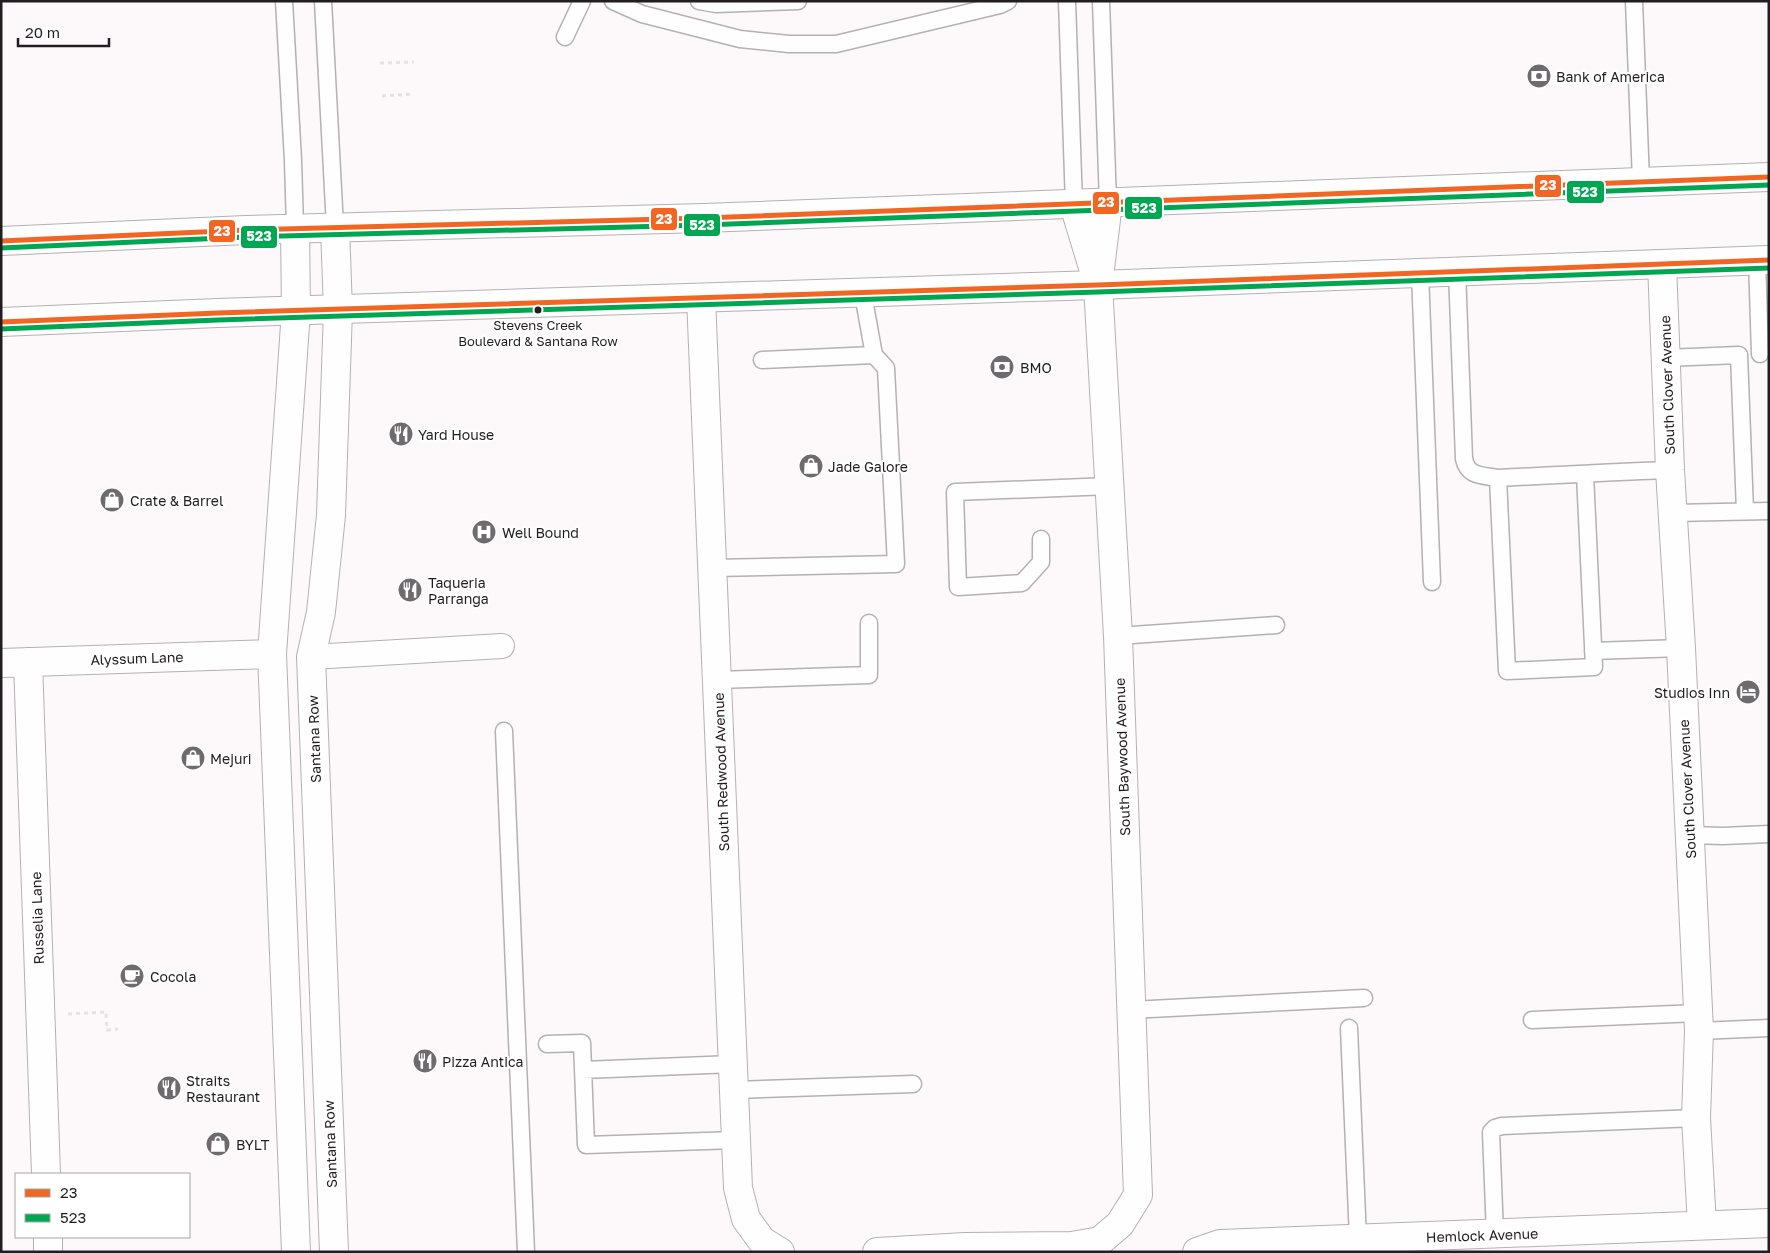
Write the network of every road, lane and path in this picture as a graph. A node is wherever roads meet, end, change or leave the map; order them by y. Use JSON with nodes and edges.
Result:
{"nodes":[{"id":1,"x":284,"y":1,"type":"edge"},
{"id":2,"x":323,"y":1,"type":"edge"},
{"id":3,"x":582,"y":1,"type":"edge"},
{"id":4,"x":614,"y":1,"type":"edge"},
{"id":5,"x":699,"y":1,"type":"edge"},
{"id":6,"x":798,"y":1,"type":"edge"},
{"id":7,"x":1008,"y":1,"type":"edge"},
{"id":8,"x":1067,"y":1,"type":"edge"},
{"id":9,"x":1101,"y":1,"type":"edge"},
{"id":10,"x":1634,"y":1,"type":"edge"},
{"id":11,"x":566,"y":38,"type":"dead end"},
{"id":12,"x":414,"y":62,"type":"dead end"},
{"id":13,"x":380,"y":63,"type":"dead end"},
{"id":14,"x":414,"y":94,"type":"dead end"},
{"id":15,"x":382,"y":96,"type":"dead end"},
{"id":16,"x":1769,"y":177,"type":"edge"},
{"id":17,"x":1640,"y":181,"type":"junction"},
{"id":18,"x":1108,"y":204,"type":"junction"},
{"id":19,"x":1074,"y":205,"type":"junction"},
{"id":20,"x":295,"y":228,"type":"junction"},
{"id":21,"x":335,"y":228,"type":"junction"},
{"id":22,"x":1,"y":240,"type":"edge"},
{"id":23,"x":1763,"y":260,"type":"edge"},
{"id":24,"x":1662,"y":264,"type":"junction"},
{"id":25,"x":1457,"y":271,"type":"junction"},
{"id":26,"x":1420,"y":273,"type":"junction"},
{"id":27,"x":1098,"y":286,"type":"junction"},
{"id":28,"x":862,"y":294,"type":"junction"},
{"id":29,"x":701,"y":298,"type":"junction"},
{"id":30,"x":338,"y":310,"type":"junction"},
{"id":31,"x":296,"y":311,"type":"junction"},
{"id":32,"x":1,"y":322,"type":"edge"},
{"id":33,"x":1764,"y":354,"type":"edge"},
{"id":34,"x":874,"y":355,"type":"junction"},
{"id":35,"x":1739,"y":355,"type":"junction"},
{"id":36,"x":1666,"y":358,"type":"junction"},
{"id":37,"x":762,"y":360,"type":"dead end"},
{"id":38,"x":1670,"y":470,"type":"junction"},
{"id":39,"x":1585,"y":474,"type":"junction"},
{"id":40,"x":1498,"y":478,"type":"junction"},
{"id":41,"x":1110,"y":486,"type":"junction"},
{"id":42,"x":1745,"y":511,"type":"junction"},
{"id":43,"x":1769,"y":511,"type":"edge"},
{"id":44,"x":1673,"y":513,"type":"junction"},
{"id":45,"x":1040,"y":539,"type":"dead end"},
{"id":46,"x":713,"y":568,"type":"junction"},
{"id":47,"x":1432,"y":582,"type":"dead end"},
{"id":48,"x":869,"y":623,"type":"dead end"},
{"id":49,"x":1276,"y":626,"type":"dead end"},
{"id":50,"x":1118,"y":636,"type":"junction"},
{"id":51,"x":502,"y":646,"type":"dead end"},
{"id":52,"x":1681,"y":648,"type":"junction"},
{"id":53,"x":1593,"y":651,"type":"junction"},
{"id":54,"x":272,"y":654,"type":"junction"},
{"id":55,"x":311,"y":657,"type":"junction"},
{"id":56,"x":28,"y":662,"type":"junction"},
{"id":57,"x":1,"y":663,"type":"edge"},
{"id":58,"x":718,"y":680,"type":"junction"},
{"id":59,"x":504,"y":730,"type":"dead end"},
{"id":60,"x":1769,"y":834,"type":"edge"},
{"id":61,"x":1689,"y":835,"type":"junction"},
{"id":62,"x":1364,"y":998,"type":"dead end"},
{"id":63,"x":1131,"y":1010,"type":"junction"},
{"id":64,"x":68,"y":1014,"type":"dead end"},
{"id":65,"x":1532,"y":1020,"type":"dead end"},
{"id":66,"x":1699,"y":1022,"type":"junction"},
{"id":67,"x":1349,"y":1028,"type":"dead end"},
{"id":68,"x":1769,"y":1028,"type":"edge"},
{"id":69,"x":118,"y":1029,"type":"dead end"},
{"id":70,"x":548,"y":1044,"type":"dead end"},
{"id":71,"x":583,"y":1070,"type":"junction"},
{"id":72,"x":734,"y":1077,"type":"junction"},
{"id":73,"x":913,"y":1084,"type":"dead end"},
{"id":74,"x":1696,"y":1118,"type":"junction"},
{"id":75,"x":736,"y":1140,"type":"junction"},
{"id":76,"x":46,"y":1173,"type":"edge"},
{"id":77,"x":1769,"y":1223,"type":"edge"},
{"id":78,"x":1702,"y":1225,"type":"junction"},
{"id":79,"x":1495,"y":1235,"type":"junction"},
{"id":80,"x":48,"y":1238,"type":"edge"},
{"id":81,"x":1358,"y":1239,"type":"junction"},
{"id":82,"x":771,"y":1246,"type":"edge"},
{"id":83,"x":965,"y":1249,"type":"edge"},
{"id":84,"x":48,"y":1252,"type":"edge"},
{"id":85,"x":296,"y":1252,"type":"edge"},
{"id":86,"x":334,"y":1252,"type":"edge"},
{"id":87,"x":526,"y":1252,"type":"edge"},
{"id":88,"x":877,"y":1252,"type":"edge"},
{"id":89,"x":1197,"y":1252,"type":"edge"}],
"edges":[{"from":1,"to":20,"type":"lane"},
{"from":2,"to":21,"type":"lane"},
{"from":3,"to":11,"type":"lane"},
{"from":4,"to":7,"type":"lane"},
{"from":5,"to":6,"type":"lane"},
{"from":8,"to":19,"type":"lane"},
{"from":9,"to":18,"type":"lane"},
{"from":10,"to":17,"type":"lane"},
{"from":12,"to":13,"type":"path"},
{"from":14,"to":15,"type":"path"},
{"from":16,"to":17,"type":"street"},
{"from":17,"to":18,"type":"street"},
{"from":18,"to":19,"type":"street"},
{"from":18,"to":27,"type":"street","name":"South Baywood Avenue"},
{"from":19,"to":21,"type":"street"},
{"from":19,"to":27,"type":"street","name":"South Baywood Avenue"},
{"from":20,"to":21,"type":"street"},
{"from":20,"to":22,"type":"street"},
{"from":20,"to":31,"type":"street"},
{"from":21,"to":30,"type":"street","name":"Santana Row"},
{"from":23,"to":24,"type":"street"},
{"from":23,"to":33,"type":"lane"},
{"from":24,"to":25,"type":"street"},
{"from":24,"to":36,"type":"street","name":"South Clover Avenue"},
{"from":25,"to":26,"type":"street"},
{"from":25,"to":40,"type":"lane"},
{"from":26,"to":27,"type":"street"},
{"from":26,"to":47,"type":"lane"},
{"from":27,"to":28,"type":"street"},
{"from":27,"to":41,"type":"street","name":"South Baywood Avenue"},
{"from":28,"to":29,"type":"street"},
{"from":28,"to":34,"type":"lane"},
{"from":29,"to":30,"type":"street"},
{"from":29,"to":46,"type":"street","name":"South Redwood Avenue"},
{"from":30,"to":31,"type":"street"},
{"from":30,"to":55,"type":"street","name":"Santana Row"},
{"from":31,"to":32,"type":"street"},
{"from":31,"to":54,"type":"street"},
{"from":33,"to":35,"type":"lane"},
{"from":34,"to":37,"type":"lane"},
{"from":34,"to":46,"type":"lane"},
{"from":35,"to":36,"type":"lane"},
{"from":35,"to":42,"type":"lane"},
{"from":36,"to":38,"type":"street","name":"South Clover Avenue"},
{"from":38,"to":39,"type":"lane"},
{"from":38,"to":44,"type":"street","name":"South Clover Avenue"},
{"from":39,"to":40,"type":"lane"},
{"from":39,"to":53,"type":"lane"},
{"from":40,"to":53,"type":"lane"},
{"from":41,"to":45,"type":"lane"},
{"from":41,"to":50,"type":"street","name":"South Baywood Avenue"},
{"from":42,"to":43,"type":"lane"},
{"from":42,"to":44,"type":"lane"},
{"from":44,"to":52,"type":"street","name":"South Clover Avenue"},
{"from":46,"to":58,"type":"street","name":"South Redwood Avenue"},
{"from":48,"to":58,"type":"lane"},
{"from":49,"to":50,"type":"lane"},
{"from":50,"to":63,"type":"street","name":"South Baywood Avenue"},
{"from":51,"to":55,"type":"street"},
{"from":52,"to":53,"type":"lane"},
{"from":52,"to":61,"type":"street","name":"South Clover Avenue"},
{"from":54,"to":56,"type":"street","name":"Alyssum Lane"},
{"from":54,"to":85,"type":"street"},
{"from":55,"to":86,"type":"street","name":"Santana Row"},
{"from":56,"to":57,"type":"street","name":"Alyssum Lane"},
{"from":56,"to":76,"type":"street","name":"Russelia Lane"},
{"from":58,"to":72,"type":"street","name":"South Redwood Avenue"},
{"from":59,"to":87,"type":"lane"},
{"from":60,"to":61,"type":"lane"},
{"from":61,"to":66,"type":"street","name":"South Clover Avenue"},
{"from":62,"to":63,"type":"lane"},
{"from":63,"to":83,"type":"street","name":"South Baywood Avenue"},
{"from":64,"to":69,"type":"path"},
{"from":65,"to":66,"type":"lane"},
{"from":66,"to":68,"type":"lane"},
{"from":66,"to":74,"type":"street","name":"South Clover Avenue"},
{"from":67,"to":81,"type":"lane"},
{"from":70,"to":71,"type":"lane"},
{"from":71,"to":72,"type":"lane"},
{"from":71,"to":75,"type":"lane"},
{"from":72,"to":73,"type":"lane"},
{"from":72,"to":75,"type":"street","name":"South Redwood Avenue"},
{"from":74,"to":78,"type":"street","name":"South Clover Avenue"},
{"from":74,"to":79,"type":"lane"},
{"from":75,"to":82,"type":"street","name":"South Redwood Avenue"},
{"from":77,"to":78,"type":"street","name":"Hemlock Avenue"},
{"from":78,"to":79,"type":"street","name":"Hemlock Avenue"},
{"from":79,"to":81,"type":"street","name":"Hemlock Avenue"},
{"from":80,"to":84,"type":"street"},
{"from":81,"to":89,"type":"street","name":"Hemlock Avenue"},
{"from":83,"to":88,"type":"street"}]}
